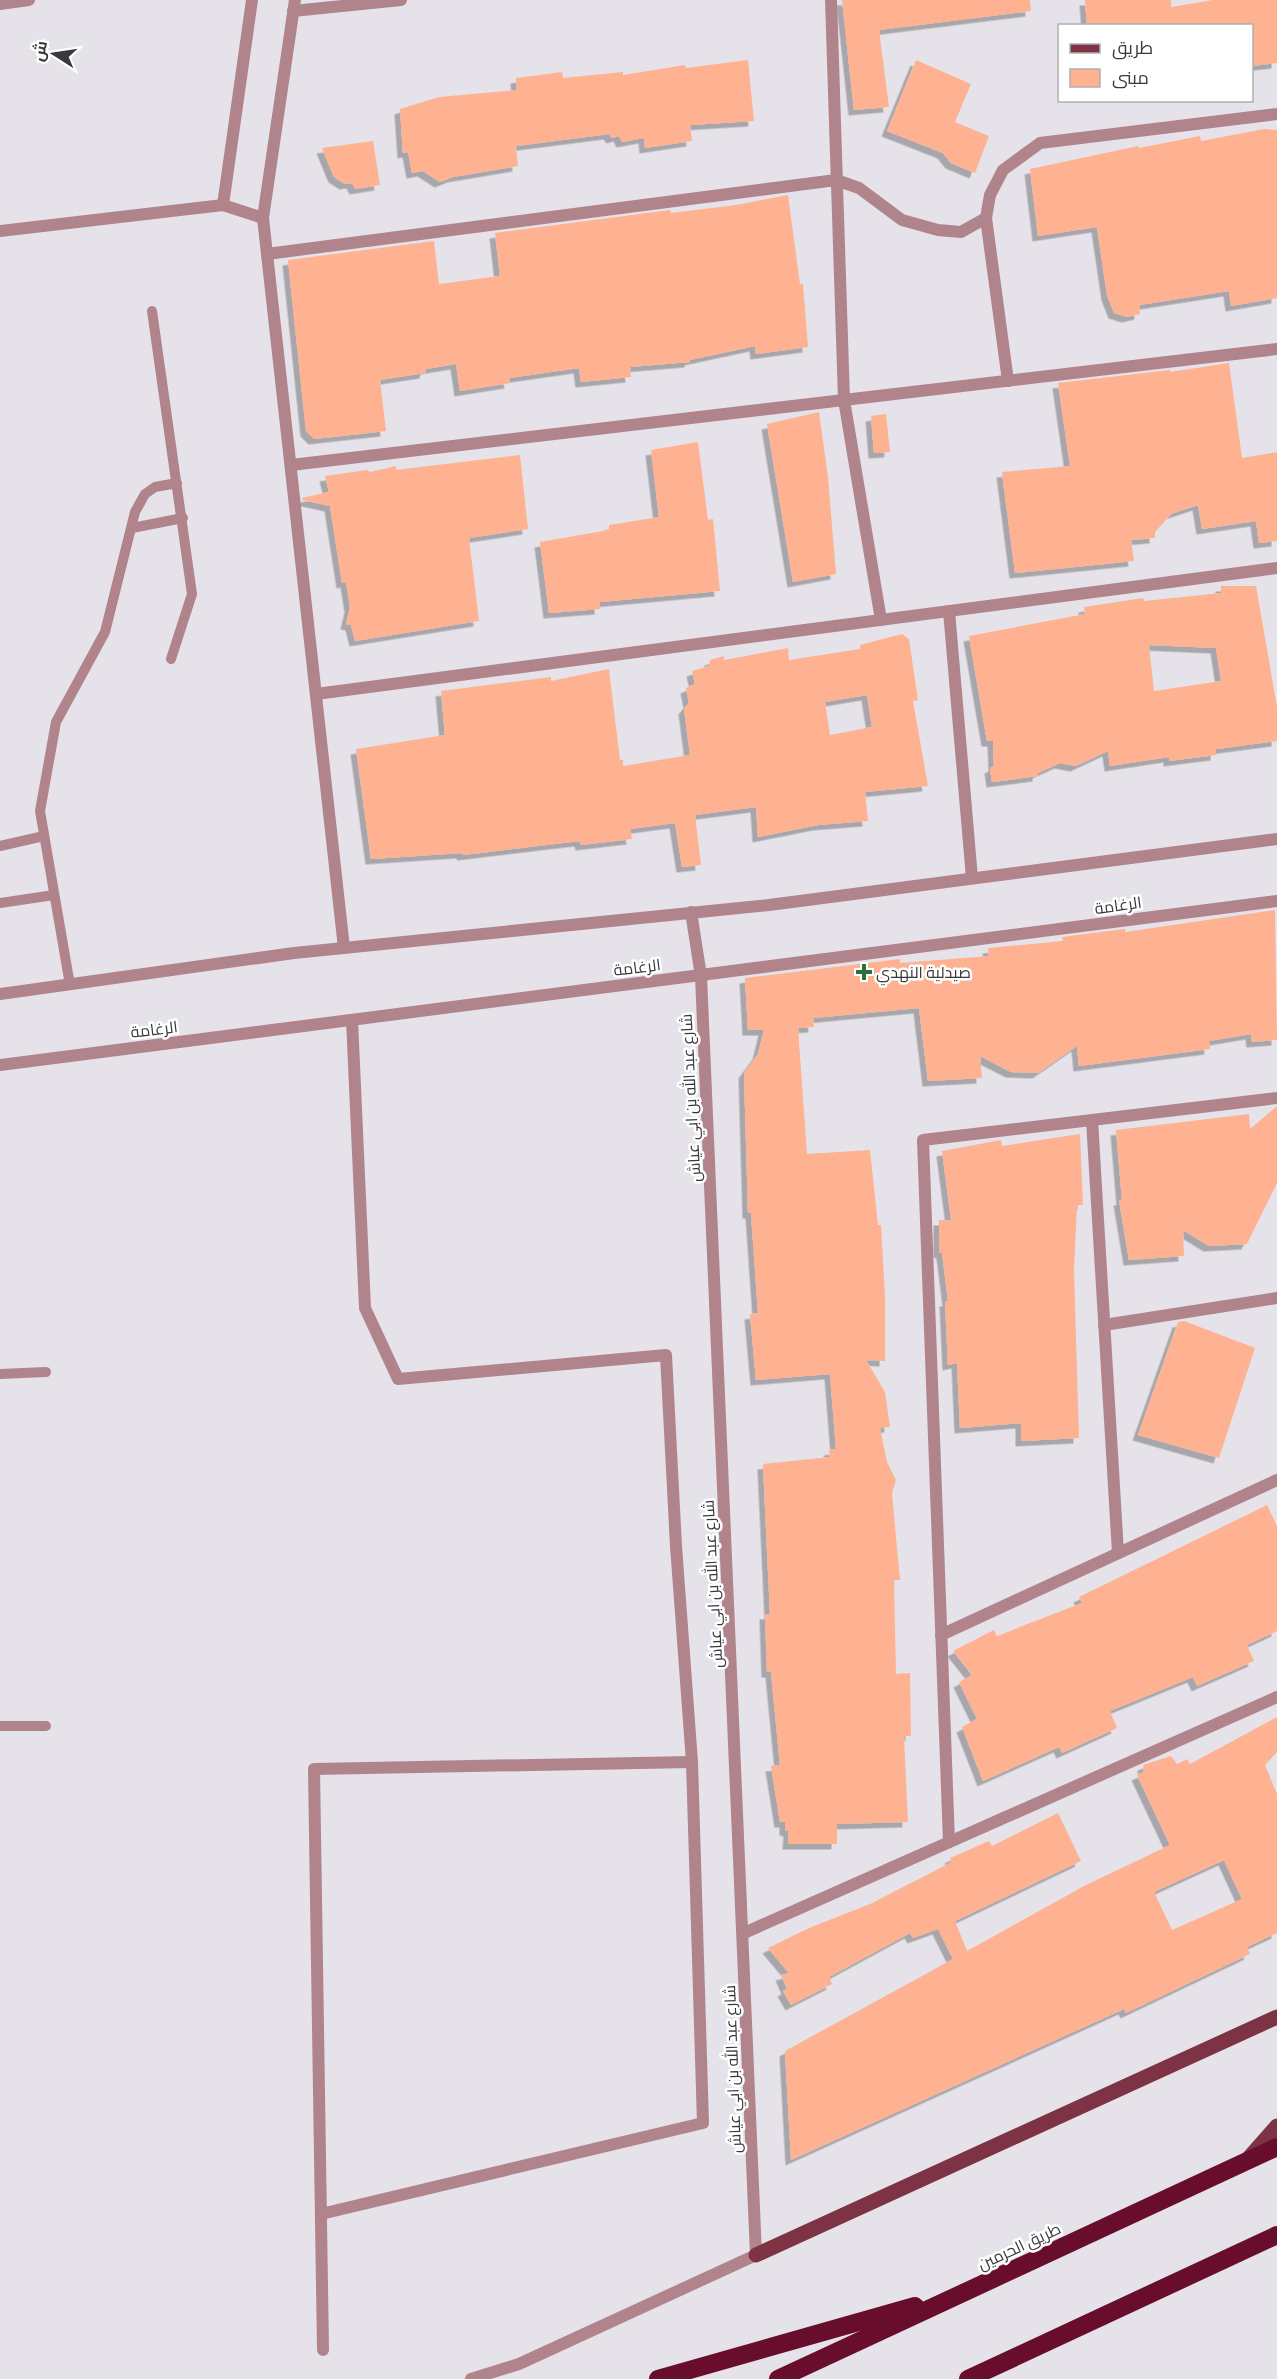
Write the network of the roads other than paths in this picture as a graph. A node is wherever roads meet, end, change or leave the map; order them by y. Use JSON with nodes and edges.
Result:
{"nodes":[{"id":1,"x":29,"y":0,"type":"edge"},
{"id":2,"x":252,"y":0,"type":"edge"},
{"id":3,"x":401,"y":0,"type":"edge"},
{"id":4,"x":831,"y":0,"type":"edge"},
{"id":5,"x":0,"y":4,"type":"edge"},
{"id":6,"x":294,"y":5,"type":"edge"},
{"id":7,"x":1277,"y":114,"type":"edge"},
{"id":8,"x":836,"y":180,"type":"junction"},
{"id":9,"x":223,"y":205,"type":"junction"},
{"id":10,"x":263,"y":218,"type":"junction"},
{"id":11,"x":986,"y":218,"type":"junction"},
{"id":12,"x":0,"y":231,"type":"edge"},
{"id":13,"x":267,"y":254,"type":"junction"},
{"id":14,"x":153,"y":311,"type":"dead end"},
{"id":15,"x":1277,"y":349,"type":"edge"},
{"id":16,"x":1008,"y":381,"type":"junction"},
{"id":17,"x":844,"y":400,"type":"junction"},
{"id":18,"x":291,"y":465,"type":"junction"},
{"id":19,"x":177,"y":483,"type":"junction"},
{"id":20,"x":183,"y":518,"type":"junction"},
{"id":21,"x":132,"y":528,"type":"junction"},
{"id":22,"x":1277,"y":568,"type":"edge"},
{"id":23,"x":949,"y":611,"type":"junction"},
{"id":24,"x":881,"y":620,"type":"junction"},
{"id":25,"x":171,"y":658,"type":"dead end"},
{"id":26,"x":316,"y":694,"type":"junction"},
{"id":27,"x":44,"y":836,"type":"junction"},
{"id":28,"x":1277,"y":839,"type":"edge"},
{"id":29,"x":0,"y":846,"type":"edge"},
{"id":30,"x":972,"y":878,"type":"junction"},
{"id":31,"x":54,"y":895,"type":"junction"},
{"id":32,"x":1277,"y":901,"type":"edge"},
{"id":33,"x":0,"y":903,"type":"edge"},
{"id":34,"x":691,"y":912,"type":"junction"},
{"id":35,"x":344,"y":948,"type":"junction"},
{"id":36,"x":701,"y":975,"type":"junction"},
{"id":37,"x":70,"y":985,"type":"junction"},
{"id":38,"x":0,"y":994,"type":"edge"},
{"id":39,"x":352,"y":1020,"type":"junction"},
{"id":40,"x":0,"y":1065,"type":"edge"},
{"id":41,"x":1277,"y":1098,"type":"edge"},
{"id":42,"x":1092,"y":1120,"type":"junction"},
{"id":43,"x":1277,"y":1298,"type":"edge"},
{"id":44,"x":1104,"y":1325,"type":"junction"},
{"id":45,"x":46,"y":1372,"type":"dead end"},
{"id":46,"x":0,"y":1374,"type":"edge"},
{"id":47,"x":1277,"y":1480,"type":"edge"},
{"id":48,"x":1118,"y":1554,"type":"junction"},
{"id":49,"x":941,"y":1635,"type":"junction"},
{"id":50,"x":1277,"y":1697,"type":"edge"},
{"id":51,"x":0,"y":1726,"type":"edge"},
{"id":52,"x":46,"y":1726,"type":"dead end"},
{"id":53,"x":692,"y":1762,"type":"junction"},
{"id":54,"x":949,"y":1842,"type":"junction"},
{"id":55,"x":744,"y":1933,"type":"junction"},
{"id":56,"x":1277,"y":2017,"type":"edge"},
{"id":57,"x":1277,"y":2126,"type":"edge"},
{"id":58,"x":1277,"y":2147,"type":"edge"},
{"id":59,"x":1245,"y":2163,"type":"junction"},
{"id":60,"x":321,"y":2214,"type":"junction"},
{"id":61,"x":1277,"y":2235,"type":"edge"},
{"id":62,"x":756,"y":2255,"type":"junction"},
{"id":63,"x":968,"y":2291,"type":"junction"},
{"id":64,"x":323,"y":2350,"type":"dead end"},
{"id":65,"x":471,"y":2379,"type":"edge"},
{"id":66,"x":658,"y":2379,"type":"edge"},
{"id":67,"x":778,"y":2379,"type":"edge"},
{"id":68,"x":968,"y":2379,"type":"edge"}],
"edges":[{"from":1,"to":5,"type":"street"},
{"from":2,"to":9,"type":"street"},
{"from":3,"to":6,"type":"street"},
{"from":4,"to":8,"type":"street"},
{"from":6,"to":10,"type":"street"},
{"from":7,"to":11,"type":"street"},
{"from":8,"to":11,"type":"street"},
{"from":8,"to":13,"type":"street"},
{"from":8,"to":17,"type":"street"},
{"from":9,"to":10,"type":"street"},
{"from":9,"to":12,"type":"street"},
{"from":10,"to":13,"type":"street"},
{"from":11,"to":16,"type":"street"},
{"from":13,"to":18,"type":"street"},
{"from":14,"to":19,"type":"lane"},
{"from":15,"to":16,"type":"street"},
{"from":16,"to":17,"type":"street"},
{"from":17,"to":18,"type":"street"},
{"from":17,"to":24,"type":"street"},
{"from":18,"to":26,"type":"street"},
{"from":19,"to":20,"type":"lane"},
{"from":19,"to":21,"type":"lane"},
{"from":20,"to":21,"type":"lane"},
{"from":20,"to":25,"type":"lane"},
{"from":21,"to":27,"type":"lane"},
{"from":22,"to":23,"type":"street"},
{"from":23,"to":24,"type":"street"},
{"from":23,"to":30,"type":"street"},
{"from":24,"to":26,"type":"street"},
{"from":26,"to":35,"type":"street"},
{"from":27,"to":29,"type":"lane"},
{"from":27,"to":31,"type":"lane"},
{"from":28,"to":30,"type":"street"},
{"from":30,"to":34,"type":"street"},
{"from":31,"to":33,"type":"lane"},
{"from":31,"to":37,"type":"lane"},
{"from":32,"to":36,"type":"street","name":"الرغامة"},
{"from":34,"to":35,"type":"street"},
{"from":34,"to":36,"type":"street","name":"شارع عبد الله بن ابي عياش"},
{"from":35,"to":37,"type":"street"},
{"from":36,"to":39,"type":"street","name":"الرغامة"},
{"from":36,"to":55,"type":"street","name":"شارع عبد الله بن ابي عياش"},
{"from":37,"to":38,"type":"street"},
{"from":39,"to":40,"type":"street","name":"الرغامة"},
{"from":39,"to":53,"type":"street"},
{"from":41,"to":42,"type":"street"},
{"from":42,"to":44,"type":"street"},
{"from":42,"to":49,"type":"street"},
{"from":43,"to":44,"type":"street"},
{"from":44,"to":48,"type":"street"},
{"from":45,"to":46,"type":"lane"},
{"from":47,"to":48,"type":"street"},
{"from":48,"to":49,"type":"street"},
{"from":49,"to":54,"type":"street"},
{"from":50,"to":54,"type":"street"},
{"from":51,"to":52,"type":"lane"},
{"from":53,"to":60,"type":"street"},
{"from":53,"to":60,"type":"street"},
{"from":54,"to":55,"type":"street"},
{"from":55,"to":62,"type":"street","name":"شارع عبد الله بن ابي عياش"},
{"from":56,"to":62,"type":"main road"},
{"from":57,"to":59,"type":"main road"},
{"from":58,"to":59,"type":"highway","name":"طريق الحرمين"},
{"from":59,"to":63,"type":"highway","name":"طريق الحرمين"},
{"from":60,"to":64,"type":"street"},
{"from":61,"to":68,"type":"highway"},
{"from":62,"to":65,"type":"street"},
{"from":63,"to":66,"type":"highway"},
{"from":63,"to":67,"type":"highway","name":"طريق الحرمين"}]}
